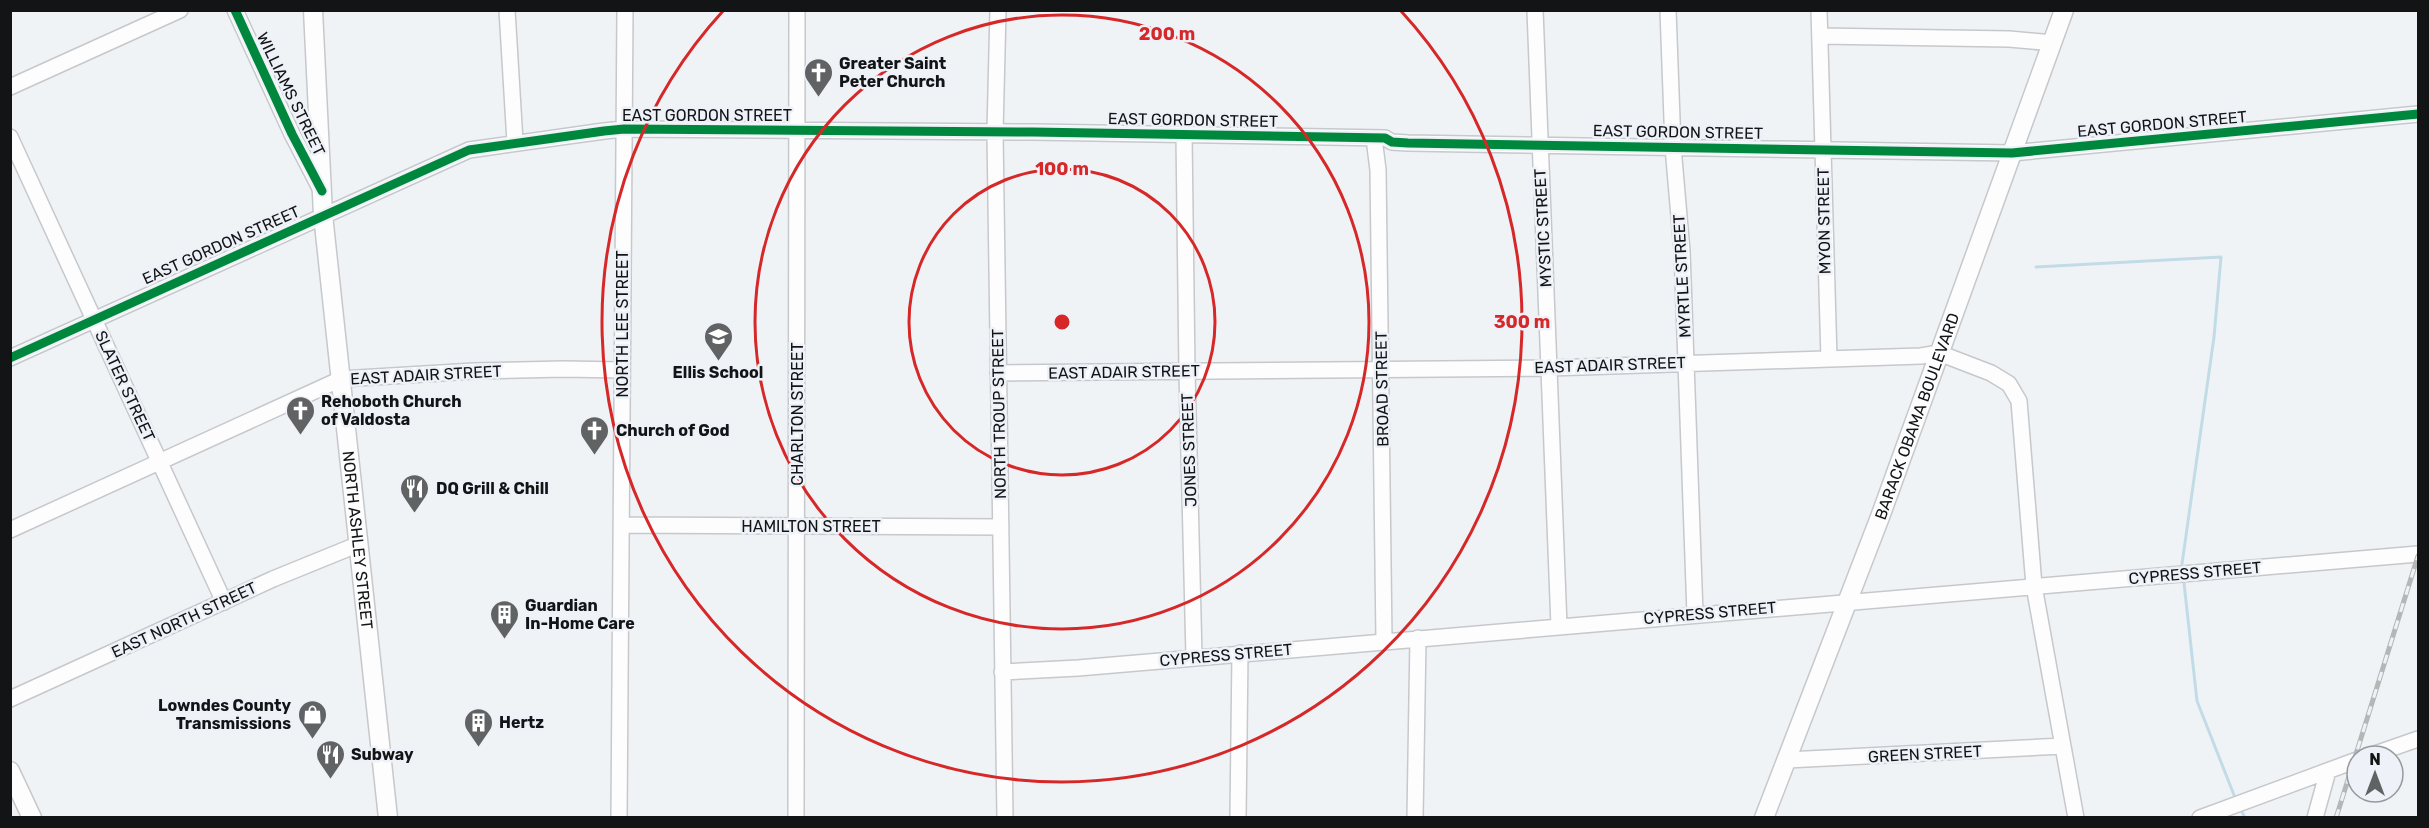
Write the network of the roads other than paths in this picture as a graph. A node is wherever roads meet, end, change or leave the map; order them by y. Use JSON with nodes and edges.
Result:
{"nodes":[{"id":1,"x":180,"y":10,"type":"edge"},
{"id":2,"x":235,"y":10,"type":"edge"},
{"id":3,"x":313,"y":10,"type":"edge"},
{"id":4,"x":507,"y":10,"type":"edge"},
{"id":5,"x":626,"y":10,"type":"edge"},
{"id":6,"x":797,"y":10,"type":"edge"},
{"id":7,"x":998,"y":10,"type":"edge"},
{"id":8,"x":1535,"y":10,"type":"edge"},
{"id":9,"x":1668,"y":10,"type":"edge"},
{"id":10,"x":1819,"y":10,"type":"edge"},
{"id":11,"x":2064,"y":10,"type":"edge"},
{"id":12,"x":1820,"y":36,"type":"junction"},
{"id":13,"x":2053,"y":43,"type":"junction"},
{"id":14,"x":10,"y":87,"type":"edge"},
{"id":15,"x":2418,"y":114,"type":"edge"},
{"id":16,"x":624,"y":129,"type":"junction"},
{"id":17,"x":797,"y":130,"type":"junction"},
{"id":18,"x":994,"y":132,"type":"junction"},
{"id":19,"x":1184,"y":135,"type":"junction"},
{"id":20,"x":10,"y":137,"type":"edge"},
{"id":21,"x":1374,"y":138,"type":"junction"},
{"id":22,"x":515,"y":142,"type":"junction"},
{"id":23,"x":1539,"y":145,"type":"junction"},
{"id":24,"x":1673,"y":147,"type":"junction"},
{"id":25,"x":1823,"y":149,"type":"junction"},
{"id":26,"x":2012,"y":153,"type":"junction"},
{"id":27,"x":322,"y":191,"type":"junction"},
{"id":28,"x":323,"y":215,"type":"junction"},
{"id":29,"x":94,"y":319,"type":"junction"},
{"id":30,"x":1939,"y":353,"type":"junction"},
{"id":31,"x":10,"y":358,"type":"edge"},
{"id":32,"x":1829,"y":359,"type":"junction"},
{"id":33,"x":1686,"y":363,"type":"junction"},
{"id":34,"x":1550,"y":368,"type":"junction"},
{"id":35,"x":622,"y":370,"type":"junction"},
{"id":36,"x":1382,"y":370,"type":"junction"},
{"id":37,"x":1186,"y":372,"type":"junction"},
{"id":38,"x":998,"y":374,"type":"junction"},
{"id":39,"x":341,"y":380,"type":"junction"},
{"id":40,"x":160,"y":462,"type":"junction"},
{"id":41,"x":621,"y":525,"type":"junction"},
{"id":42,"x":798,"y":526,"type":"junction"},
{"id":43,"x":1000,"y":527,"type":"junction"},
{"id":44,"x":10,"y":530,"type":"edge"},
{"id":45,"x":359,"y":544,"type":"junction"},
{"id":46,"x":2418,"y":554,"type":"edge"},
{"id":47,"x":2034,"y":586,"type":"junction"},
{"id":48,"x":224,"y":602,"type":"junction"},
{"id":49,"x":1847,"y":602,"type":"junction"},
{"id":50,"x":1695,"y":614,"type":"junction"},
{"id":51,"x":1559,"y":626,"type":"junction"},
{"id":52,"x":1418,"y":638,"type":"junction"},
{"id":53,"x":1384,"y":641,"type":"junction"},
{"id":54,"x":1239,"y":653,"type":"junction"},
{"id":55,"x":1194,"y":657,"type":"junction"},
{"id":56,"x":1002,"y":672,"type":"junction"},
{"id":57,"x":10,"y":699,"type":"edge"},
{"id":58,"x":2418,"y":739,"type":"edge"},
{"id":59,"x":2404,"y":744,"type":"edge"},
{"id":60,"x":2063,"y":746,"type":"junction"},
{"id":61,"x":1787,"y":760,"type":"junction"},
{"id":62,"x":2345,"y":765,"type":"edge"},
{"id":63,"x":10,"y":771,"type":"edge"},
{"id":64,"x":2328,"y":771,"type":"junction"},
{"id":65,"x":32,"y":818,"type":"edge"},
{"id":66,"x":388,"y":818,"type":"edge"},
{"id":67,"x":619,"y":818,"type":"edge"},
{"id":68,"x":796,"y":818,"type":"edge"},
{"id":69,"x":1005,"y":818,"type":"edge"},
{"id":70,"x":1238,"y":818,"type":"edge"},
{"id":71,"x":1415,"y":818,"type":"edge"},
{"id":72,"x":1764,"y":818,"type":"edge"},
{"id":73,"x":2076,"y":818,"type":"edge"},
{"id":74,"x":2200,"y":818,"type":"edge"},
{"id":75,"x":2315,"y":818,"type":"edge"}],
"edges":[{"from":1,"to":14,"type":"street"},
{"from":2,"to":27,"type":"street","name":"WILLIAMS STREET"},
{"from":3,"to":27,"type":"main road","name":"NORTH ASHLEY STREET"},
{"from":4,"to":22,"type":"street"},
{"from":5,"to":16,"type":"street","name":"NORTH LEE STREET"},
{"from":6,"to":17,"type":"street","name":"CHARLTON STREET"},
{"from":7,"to":18,"type":"street","name":"NORTH TROUP STREET"},
{"from":8,"to":23,"type":"street","name":"MYSTIC STREET"},
{"from":9,"to":24,"type":"street","name":"MYRTLE STREET"},
{"from":10,"to":12,"type":"street","name":"MYON STREET"},
{"from":11,"to":13,"type":"main road","name":"BARACK OBAMA BOULEVARD"},
{"from":12,"to":13,"type":"street"},
{"from":12,"to":25,"type":"street","name":"MYON STREET"},
{"from":13,"to":26,"type":"main road","name":"BARACK OBAMA BOULEVARD"},
{"from":15,"to":26,"type":"street","name":"EAST GORDON STREET"},
{"from":16,"to":17,"type":"street","name":"EAST GORDON STREET"},
{"from":16,"to":22,"type":"street","name":"EAST GORDON STREET"},
{"from":16,"to":35,"type":"street","name":"NORTH LEE STREET"},
{"from":17,"to":18,"type":"street","name":"EAST GORDON STREET"},
{"from":17,"to":42,"type":"street","name":"CHARLTON STREET"},
{"from":18,"to":19,"type":"street","name":"EAST GORDON STREET"},
{"from":18,"to":38,"type":"street","name":"NORTH TROUP STREET"},
{"from":19,"to":21,"type":"street","name":"EAST GORDON STREET"},
{"from":19,"to":37,"type":"street","name":"JONES STREET"},
{"from":20,"to":29,"type":"street","name":"SLATER STREET"},
{"from":21,"to":23,"type":"street","name":"EAST GORDON STREET"},
{"from":21,"to":36,"type":"street","name":"BROAD STREET"},
{"from":22,"to":28,"type":"street","name":"EAST GORDON STREET"},
{"from":23,"to":24,"type":"street","name":"EAST GORDON STREET"},
{"from":23,"to":34,"type":"street","name":"MYSTIC STREET"},
{"from":24,"to":25,"type":"street","name":"EAST GORDON STREET"},
{"from":24,"to":33,"type":"street","name":"MYRTLE STREET"},
{"from":25,"to":26,"type":"street","name":"EAST GORDON STREET"},
{"from":25,"to":32,"type":"street","name":"MYON STREET"},
{"from":26,"to":30,"type":"main road","name":"BARACK OBAMA BOULEVARD"},
{"from":27,"to":28,"type":"main road","name":"NORTH ASHLEY STREET"},
{"from":28,"to":29,"type":"street","name":"EAST GORDON STREET"},
{"from":28,"to":39,"type":"main road","name":"NORTH ASHLEY STREET"},
{"from":29,"to":31,"type":"street","name":"EAST GORDON STREET"},
{"from":29,"to":40,"type":"street","name":"SLATER STREET"},
{"from":30,"to":32,"type":"street","name":"EAST ADAIR STREET"},
{"from":30,"to":47,"type":"street","name":"EAST ADAIR STREET"},
{"from":30,"to":49,"type":"main road","name":"BARACK OBAMA BOULEVARD"},
{"from":32,"to":33,"type":"street","name":"EAST ADAIR STREET"},
{"from":33,"to":34,"type":"street","name":"EAST ADAIR STREET"},
{"from":33,"to":50,"type":"street","name":"MYRTLE STREET"},
{"from":34,"to":36,"type":"street","name":"EAST ADAIR STREET"},
{"from":34,"to":51,"type":"street","name":"MYSTIC STREET"},
{"from":35,"to":39,"type":"street","name":"EAST ADAIR STREET"},
{"from":35,"to":41,"type":"street","name":"NORTH LEE STREET"},
{"from":36,"to":37,"type":"street","name":"EAST ADAIR STREET"},
{"from":36,"to":53,"type":"street","name":"BROAD STREET"},
{"from":37,"to":38,"type":"street","name":"EAST ADAIR STREET"},
{"from":37,"to":55,"type":"street","name":"JONES STREET"},
{"from":38,"to":43,"type":"street","name":"NORTH TROUP STREET"},
{"from":39,"to":40,"type":"street","name":"EAST ADAIR STREET"},
{"from":39,"to":45,"type":"main road","name":"NORTH ASHLEY STREET"},
{"from":40,"to":44,"type":"street","name":"EAST ADAIR STREET"},
{"from":40,"to":48,"type":"street","name":"SLATER STREET"},
{"from":41,"to":42,"type":"street","name":"HAMILTON STREET"},
{"from":41,"to":67,"type":"street","name":"NORTH LEE STREET"},
{"from":42,"to":43,"type":"street","name":"HAMILTON STREET"},
{"from":42,"to":68,"type":"street","name":"CHARLTON STREET"},
{"from":43,"to":56,"type":"street","name":"NORTH TROUP STREET"},
{"from":45,"to":48,"type":"street","name":"EAST NORTH STREET"},
{"from":45,"to":66,"type":"main road","name":"NORTH ASHLEY STREET"},
{"from":46,"to":47,"type":"street","name":"CYPRESS STREET"},
{"from":47,"to":49,"type":"street","name":"CYPRESS STREET"},
{"from":47,"to":60,"type":"street","name":"EAST ADAIR STREET"},
{"from":48,"to":57,"type":"street","name":"EAST NORTH STREET"},
{"from":49,"to":50,"type":"street","name":"CYPRESS STREET"},
{"from":49,"to":61,"type":"main road","name":"BARACK OBAMA BOULEVARD"},
{"from":50,"to":51,"type":"street","name":"CYPRESS STREET"},
{"from":51,"to":52,"type":"street","name":"CYPRESS STREET"},
{"from":52,"to":53,"type":"street","name":"CYPRESS STREET"},
{"from":52,"to":71,"type":"street"},
{"from":53,"to":54,"type":"street","name":"CYPRESS STREET"},
{"from":54,"to":55,"type":"street","name":"CYPRESS STREET"},
{"from":54,"to":70,"type":"street"},
{"from":55,"to":56,"type":"street","name":"CYPRESS STREET"},
{"from":56,"to":69,"type":"street","name":"NORTH TROUP STREET"},
{"from":58,"to":59,"type":"street"},
{"from":60,"to":61,"type":"street","name":"GREEN STREET"},
{"from":60,"to":73,"type":"street","name":"EAST ADAIR STREET"},
{"from":61,"to":72,"type":"main road","name":"BARACK OBAMA BOULEVARD"},
{"from":62,"to":64,"type":"street"},
{"from":63,"to":65,"type":"main road"},
{"from":64,"to":74,"type":"street"},
{"from":64,"to":75,"type":"street"}]}
